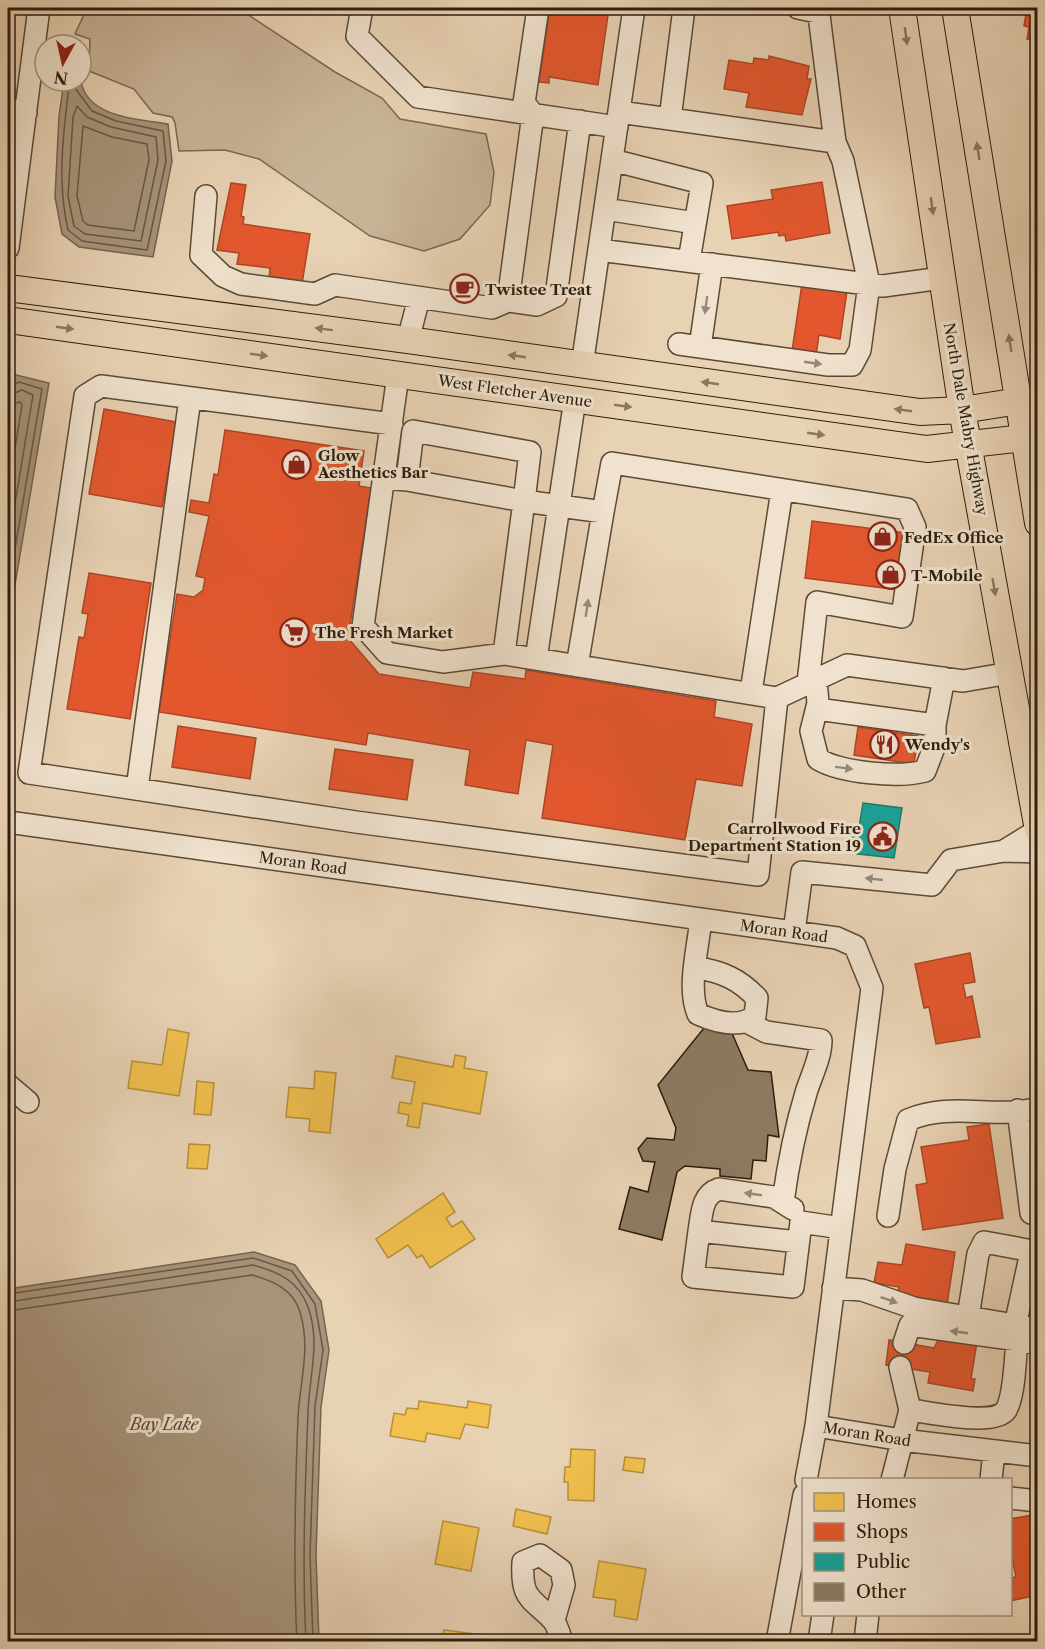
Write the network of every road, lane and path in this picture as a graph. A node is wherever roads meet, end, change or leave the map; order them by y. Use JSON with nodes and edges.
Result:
{"nodes":[{"id":1,"x":39,"y":8,"type":"edge"},
{"id":2,"x":362,"y":8,"type":"edge"},
{"id":3,"x":538,"y":8,"type":"edge"},
{"id":4,"x":634,"y":8,"type":"edge"},
{"id":5,"x":684,"y":8,"type":"edge"},
{"id":6,"x":798,"y":8,"type":"edge"},
{"id":7,"x":902,"y":8,"type":"edge"},
{"id":8,"x":955,"y":8,"type":"edge"},
{"id":9,"x":17,"y":111,"type":"edge"},
{"id":10,"x":533,"y":114,"type":"junction"},
{"id":11,"x":670,"y":119,"type":"junction"},
{"id":12,"x":618,"y":120,"type":"junction"},
{"id":13,"x":580,"y":122,"type":"junction"},
{"id":14,"x":835,"y":142,"type":"junction"},
{"id":15,"x":612,"y":160,"type":"junction"},
{"id":16,"x":206,"y":196,"type":"dead end"},
{"id":17,"x":605,"y":209,"type":"junction"},
{"id":18,"x":695,"y":223,"type":"junction"},
{"id":19,"x":8,"y":248,"type":"edge"},
{"id":20,"x":599,"y":250,"type":"junction"},
{"id":21,"x":689,"y":261,"type":"junction"},
{"id":22,"x":712,"y":264,"type":"junction"},
{"id":23,"x":942,"y":278,"type":"junction"},
{"id":24,"x":869,"y":284,"type":"junction"},
{"id":25,"x":8,"y":288,"type":"edge"},
{"id":26,"x":418,"y":298,"type":"junction"},
{"id":27,"x":508,"y":301,"type":"junction"},
{"id":28,"x":8,"y":320,"type":"edge"},
{"id":29,"x":408,"y":340,"type":"junction"},
{"id":30,"x":679,"y":344,"type":"dead end"},
{"id":31,"x":700,"y":347,"type":"junction"},
{"id":32,"x":582,"y":366,"type":"junction"},
{"id":33,"x":398,"y":375,"type":"junction"},
{"id":34,"x":190,"y":398,"type":"junction"},
{"id":35,"x":575,"y":399,"type":"junction"},
{"id":36,"x":1028,"y":400,"type":"edge"},
{"id":37,"x":962,"y":410,"type":"junction"},
{"id":38,"x":392,"y":424,"type":"junction"},
{"id":39,"x":1031,"y":437,"type":"edge"},
{"id":40,"x":970,"y":446,"type":"junction"},
{"id":41,"x":384,"y":478,"type":"junction"},
{"id":42,"x":407,"y":480,"type":"junction"},
{"id":43,"x":782,"y":490,"type":"junction"},
{"id":44,"x":524,"y":501,"type":"junction"},
{"id":45,"x":559,"y":505,"type":"junction"},
{"id":46,"x":603,"y":512,"type":"junction"},
{"id":47,"x":1038,"y":523,"type":"edge"},
{"id":48,"x":504,"y":654,"type":"junction"},
{"id":49,"x":536,"y":659,"type":"junction"},
{"id":50,"x":577,"y":666,"type":"junction"},
{"id":51,"x":1010,"y":673,"type":"junction"},
{"id":52,"x":944,"y":678,"type":"junction"},
{"id":53,"x":812,"y":682,"type":"junction"},
{"id":54,"x":751,"y":692,"type":"junction"},
{"id":55,"x":777,"y":698,"type":"junction"},
{"id":56,"x":817,"y":709,"type":"junction"},
{"id":57,"x":935,"y":725,"type":"junction"},
{"id":58,"x":137,"y":789,"type":"junction"},
{"id":59,"x":8,"y":822,"type":"edge"},
{"id":60,"x":1038,"y":830,"type":"edge"},
{"id":61,"x":1004,"y":851,"type":"junction"},
{"id":62,"x":1038,"y":852,"type":"edge"},
{"id":63,"x":701,"y":919,"type":"junction"},
{"id":64,"x":794,"y":932,"type":"junction"},
{"id":65,"x":696,"y":968,"type":"junction"},
{"id":66,"x":747,"y":1022,"type":"junction"},
{"id":67,"x":8,"y":1085,"type":"edge"},
{"id":68,"x":28,"y":1102,"type":"dead end"},
{"id":69,"x":1028,"y":1109,"type":"edge"},
{"id":70,"x":783,"y":1202,"type":"junction"},
{"id":71,"x":1031,"y":1213,"type":"dead end"},
{"id":72,"x":888,"y":1216,"type":"dead end"},
{"id":73,"x":841,"y":1228,"type":"junction"},
{"id":74,"x":699,"y":1231,"type":"junction"},
{"id":75,"x":800,"y":1232,"type":"junction"},
{"id":76,"x":1034,"y":1252,"type":"edge"},
{"id":77,"x":833,"y":1288,"type":"junction"},
{"id":78,"x":968,"y":1317,"type":"junction"},
{"id":79,"x":1038,"y":1329,"type":"edge"},
{"id":80,"x":1023,"y":1337,"type":"edge"},
{"id":81,"x":904,"y":1343,"type":"dead end"},
{"id":82,"x":900,"y":1367,"type":"dead end"},
{"id":83,"x":910,"y":1410,"type":"junction"},
{"id":84,"x":816,"y":1426,"type":"junction"},
{"id":85,"x":902,"y":1440,"type":"junction"},
{"id":86,"x":994,"y":1451,"type":"junction"},
{"id":87,"x":1038,"y":1456,"type":"edge"},
{"id":88,"x":806,"y":1478,"type":"edge"},
{"id":89,"x":892,"y":1478,"type":"edge"},
{"id":90,"x":991,"y":1478,"type":"edge"},
{"id":91,"x":1012,"y":1498,"type":"edge"},
{"id":92,"x":1038,"y":1501,"type":"edge"},
{"id":93,"x":802,"y":1506,"type":"edge"},
{"id":94,"x":823,"y":1616,"type":"edge"},
{"id":95,"x":868,"y":1616,"type":"edge"},
{"id":96,"x":554,"y":1620,"type":"dead end"},
{"id":97,"x":562,"y":1641,"type":"edge"},
{"id":98,"x":777,"y":1641,"type":"edge"},
{"id":99,"x":819,"y":1641,"type":"edge"},
{"id":100,"x":865,"y":1641,"type":"edge"}],
"edges":[{"from":1,"to":9,"type":"street"},
{"from":2,"to":10,"type":"street"},
{"from":3,"to":10,"type":"street"},
{"from":4,"to":12,"type":"street"},
{"from":5,"to":11,"type":"street"},
{"from":6,"to":14,"type":"street"},
{"from":7,"to":23,"type":"main road","name":"North Dale Mabry Highway","one_way":true},
{"from":36,"to":8,"type":"main road","one_way":true},
{"from":9,"to":19,"type":"street"},
{"from":10,"to":13,"type":"street"},
{"from":10,"to":27,"type":"street"},
{"from":11,"to":12,"type":"street"},
{"from":11,"to":14,"type":"street"},
{"from":12,"to":13,"type":"street"},
{"from":12,"to":15,"type":"street"},
{"from":13,"to":27,"type":"street"},
{"from":14,"to":24,"type":"street"},
{"from":15,"to":17,"type":"street"},
{"from":15,"to":18,"type":"street"},
{"from":16,"to":26,"type":"street"},
{"from":17,"to":18,"type":"street"},
{"from":17,"to":20,"type":"street"},
{"from":18,"to":21,"type":"street"},
{"from":20,"to":21,"type":"street"},
{"from":20,"to":32,"type":"street"},
{"from":21,"to":22,"type":"street"},
{"from":22,"to":24,"type":"street"},
{"from":22,"to":31,"type":"street","one_way":true},
{"from":23,"to":24,"type":"street"},
{"from":23,"to":37,"type":"main road","name":"North Dale Mabry Highway"},
{"from":31,"to":24,"type":"street","one_way":true},
{"from":29,"to":25,"type":"main road","one_way":true},
{"from":26,"to":27,"type":"street"},
{"from":26,"to":29,"type":"street"},
{"from":28,"to":33,"type":"main road","name":"West Fletcher Avenue","one_way":true},
{"from":32,"to":29,"type":"main road","one_way":true},
{"from":29,"to":33,"type":"main road"},
{"from":30,"to":31,"type":"street"},
{"from":37,"to":32,"type":"main road","one_way":true},
{"from":33,"to":35,"type":"main road","name":"West Fletcher Avenue"},
{"from":33,"to":38,"type":"street"},
{"from":34,"to":38,"type":"street"},
{"from":34,"to":58,"type":"street"},
{"from":34,"to":58,"type":"street"},
{"from":35,"to":40,"type":"main road","name":"West Fletcher Avenue","one_way":true},
{"from":35,"to":45,"type":"street"},
{"from":36,"to":37,"type":"main road"},
{"from":36,"to":39,"type":"main road"},
{"from":37,"to":40,"type":"main road","name":"North Dale Mabry Highway"},
{"from":38,"to":41,"type":"street"},
{"from":39,"to":40,"type":"main road","name":"West Fletcher Avenue"},
{"from":39,"to":47,"type":"main road"},
{"from":40,"to":51,"type":"main road","name":"North Dale Mabry Highway","one_way":true},
{"from":41,"to":42,"type":"street"},
{"from":41,"to":48,"type":"street"},
{"from":42,"to":44,"type":"street"},
{"from":42,"to":44,"type":"street"},
{"from":43,"to":46,"type":"street"},
{"from":43,"to":53,"type":"street"},
{"from":43,"to":54,"type":"street"},
{"from":44,"to":45,"type":"street"},
{"from":44,"to":48,"type":"street"},
{"from":45,"to":46,"type":"street"},
{"from":45,"to":49,"type":"street"},
{"from":50,"to":46,"type":"street","one_way":true},
{"from":48,"to":49,"type":"street"},
{"from":49,"to":50,"type":"street"},
{"from":50,"to":54,"type":"street"},
{"from":51,"to":52,"type":"street"},
{"from":51,"to":60,"type":"main road","name":"North Dale Mabry Highway"},
{"from":52,"to":53,"type":"street"},
{"from":52,"to":57,"type":"street"},
{"from":53,"to":55,"type":"street"},
{"from":53,"to":56,"type":"street"},
{"from":54,"to":55,"type":"street"},
{"from":55,"to":58,"type":"street"},
{"from":56,"to":57,"type":"street"},
{"from":56,"to":57,"type":"street","one_way":true},
{"from":59,"to":63,"type":"street","name":"Moran Road"},
{"from":60,"to":61,"type":"street"},
{"from":61,"to":62,"type":"street"},
{"from":61,"to":64,"type":"street","one_way":true},
{"from":63,"to":64,"type":"street","name":"Moran Road"},
{"from":63,"to":65,"type":"street"},
{"from":64,"to":73,"type":"street","name":"Moran Road"},
{"from":65,"to":66,"type":"street"},
{"from":65,"to":66,"type":"street"},
{"from":66,"to":70,"type":"street"},
{"from":67,"to":68,"type":"street"},
{"from":69,"to":71,"type":"street"},
{"from":69,"to":72,"type":"street"},
{"from":70,"to":74,"type":"street","one_way":true},
{"from":70,"to":75,"type":"street"},
{"from":73,"to":75,"type":"street"},
{"from":73,"to":77,"type":"street","name":"Moran Road"},
{"from":74,"to":75,"type":"street"},
{"from":74,"to":75,"type":"street"},
{"from":76,"to":78,"type":"street"},
{"from":76,"to":80,"type":"street"},
{"from":77,"to":78,"type":"street","one_way":true},
{"from":77,"to":84,"type":"street","name":"Moran Road"},
{"from":78,"to":80,"type":"street"},
{"from":79,"to":80,"type":"street"},
{"from":80,"to":81,"type":"street","one_way":true},
{"from":80,"to":83,"type":"street"},
{"from":82,"to":83,"type":"street"},
{"from":83,"to":85,"type":"street"},
{"from":84,"to":85,"type":"street","name":"Moran Road"},
{"from":84,"to":88,"type":"street"},
{"from":85,"to":86,"type":"street","name":"Moran Road"},
{"from":85,"to":89,"type":"street"},
{"from":86,"to":87,"type":"street","name":"Moran Road"},
{"from":86,"to":90,"type":"street"},
{"from":91,"to":92,"type":"street"},
{"from":93,"to":98,"type":"street"},
{"from":94,"to":99,"type":"street"},
{"from":95,"to":100,"type":"street"},
{"from":96,"to":97,"type":"street"}]}
